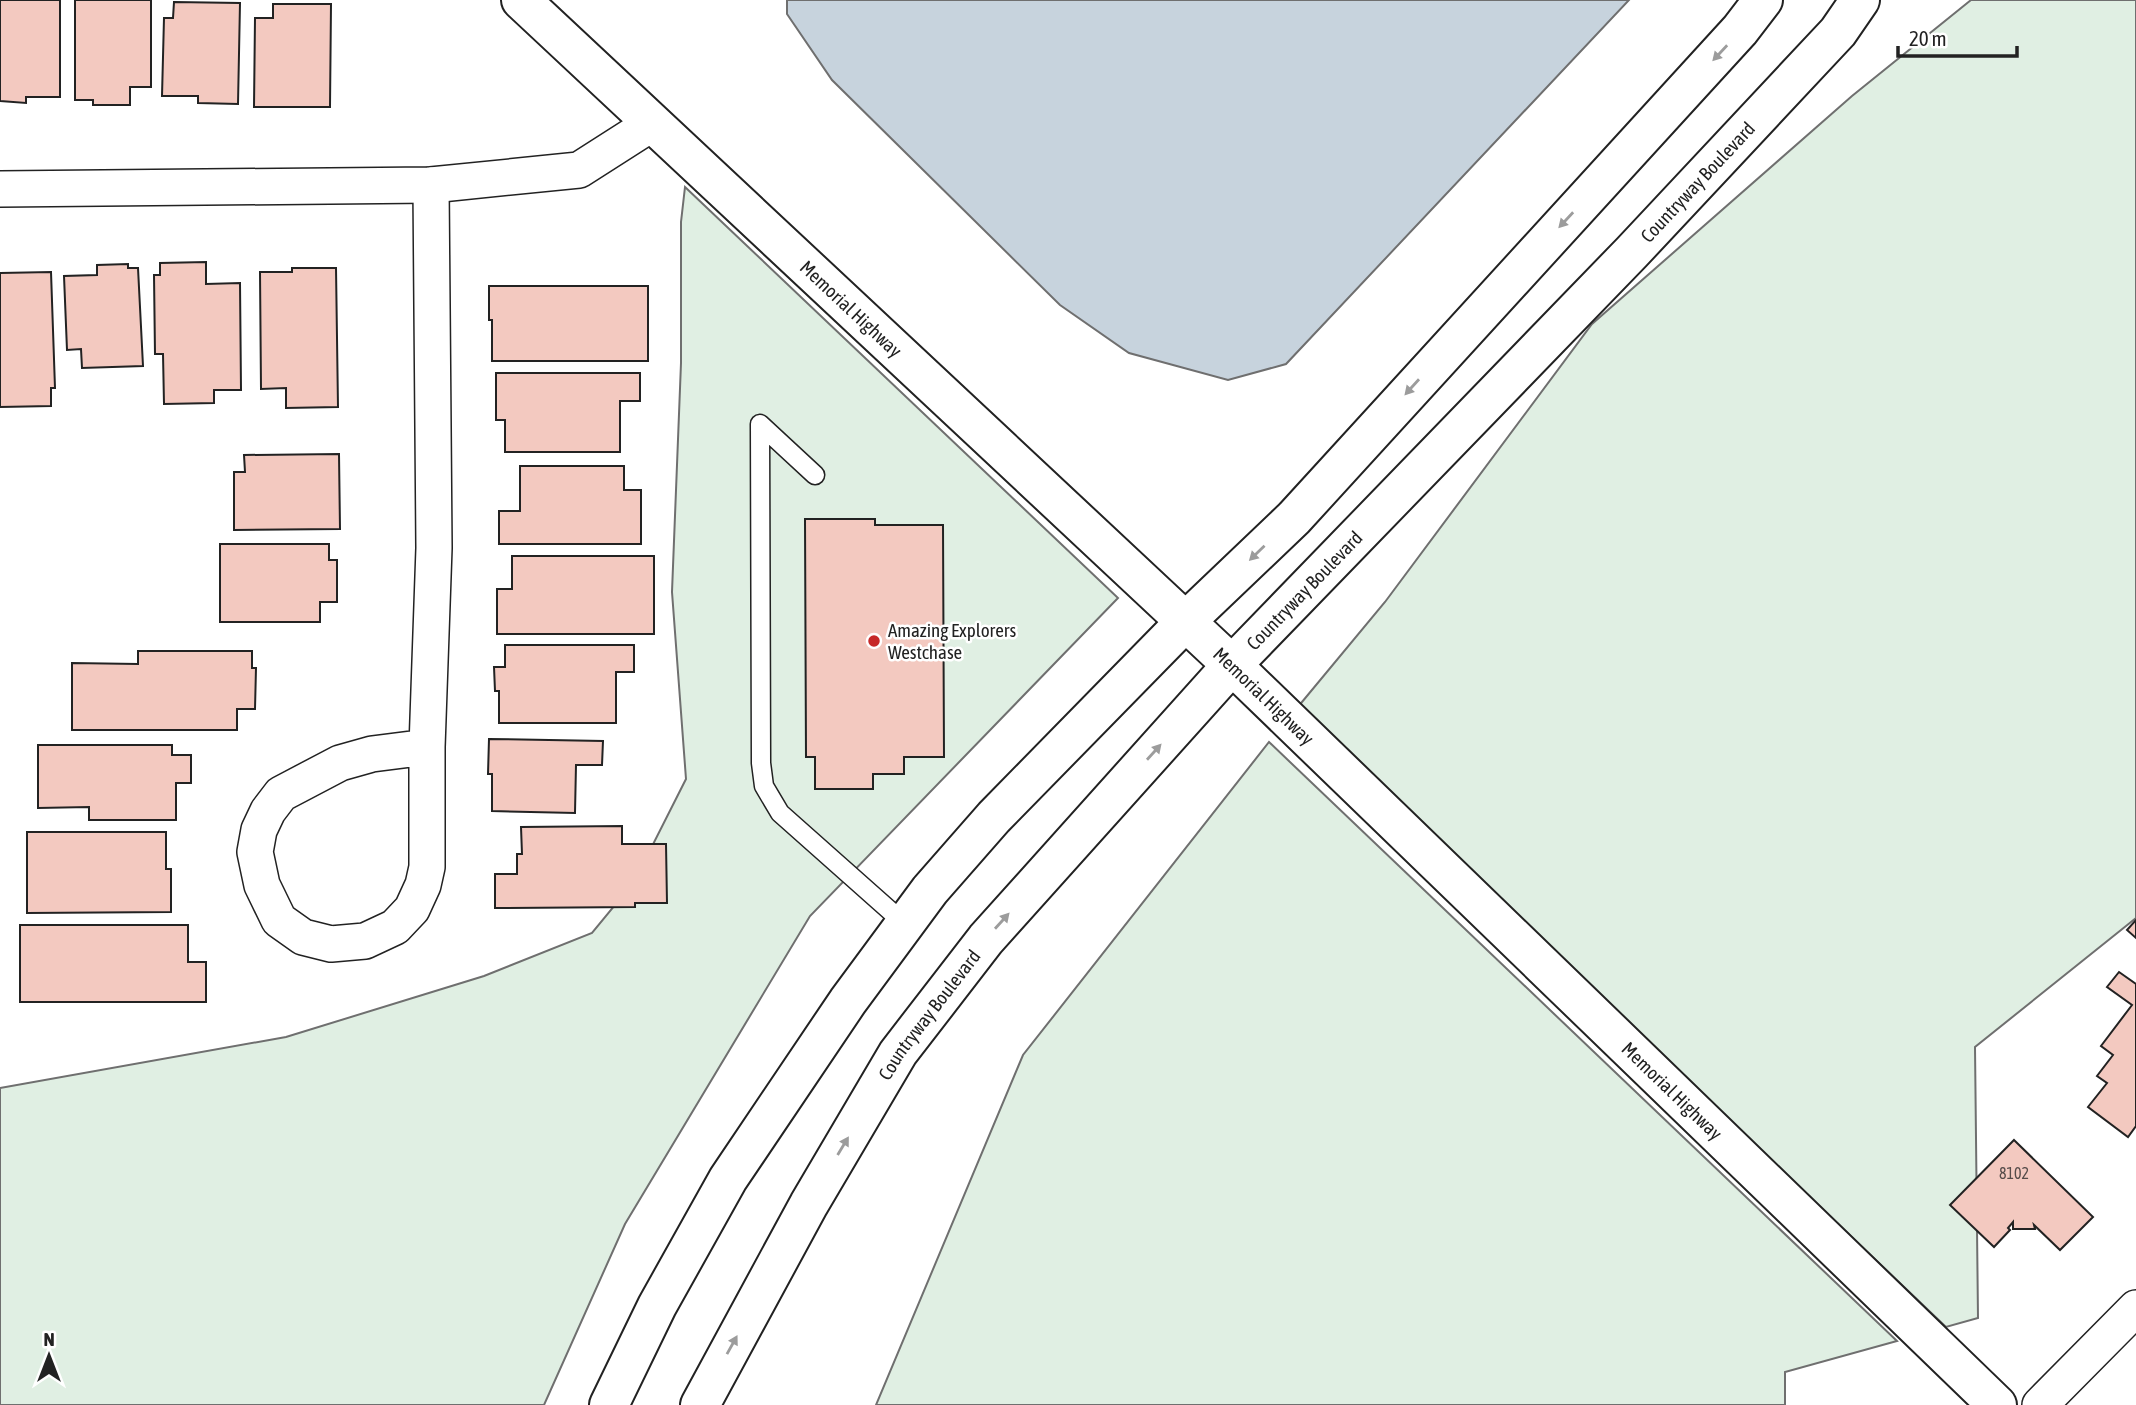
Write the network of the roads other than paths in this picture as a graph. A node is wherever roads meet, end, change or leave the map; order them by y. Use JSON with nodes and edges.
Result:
{"nodes":[{"id":1,"x":521,"y":0,"type":"edge"},
{"id":2,"x":1763,"y":0,"type":"edge"},
{"id":3,"x":1860,"y":0,"type":"edge"},
{"id":4,"x":651,"y":124,"type":"junction"},
{"id":5,"x":431,"y":185,"type":"junction"},
{"id":6,"x":0,"y":189,"type":"edge"},
{"id":7,"x":815,"y":475,"type":"dead end"},
{"id":8,"x":1185,"y":622,"type":"junction"},
{"id":9,"x":1232,"y":665,"type":"junction"},
{"id":10,"x":427,"y":747,"type":"junction"},
{"id":11,"x":905,"y":924,"type":"junction"},
{"id":12,"x":2136,"y":1308,"type":"edge"},
{"id":13,"x":609,"y":1405,"type":"edge"},
{"id":14,"x":700,"y":1405,"type":"edge"},
{"id":15,"x":1997,"y":1405,"type":"edge"},
{"id":16,"x":2040,"y":1405,"type":"edge"}],
"edges":[{"from":1,"to":4,"type":"street","name":"Memorial Highway"},
{"from":2,"to":8,"type":"street","one_way":true},
{"from":3,"to":9,"type":"street","name":"Countryway Boulevard"},
{"from":4,"to":5,"type":"street"},
{"from":4,"to":8,"type":"street","name":"Memorial Highway"},
{"from":5,"to":6,"type":"street"},
{"from":5,"to":10,"type":"street"},
{"from":7,"to":11,"type":"lane"},
{"from":8,"to":9,"type":"street","name":"Memorial Highway"},
{"from":8,"to":11,"type":"street"},
{"from":14,"to":9,"type":"street","name":"Countryway Boulevard","one_way":true},
{"from":9,"to":15,"type":"street","name":"Memorial Highway"},
{"from":10,"to":10,"type":"street"},
{"from":11,"to":13,"type":"street"},
{"from":12,"to":16,"type":"street"}]}
